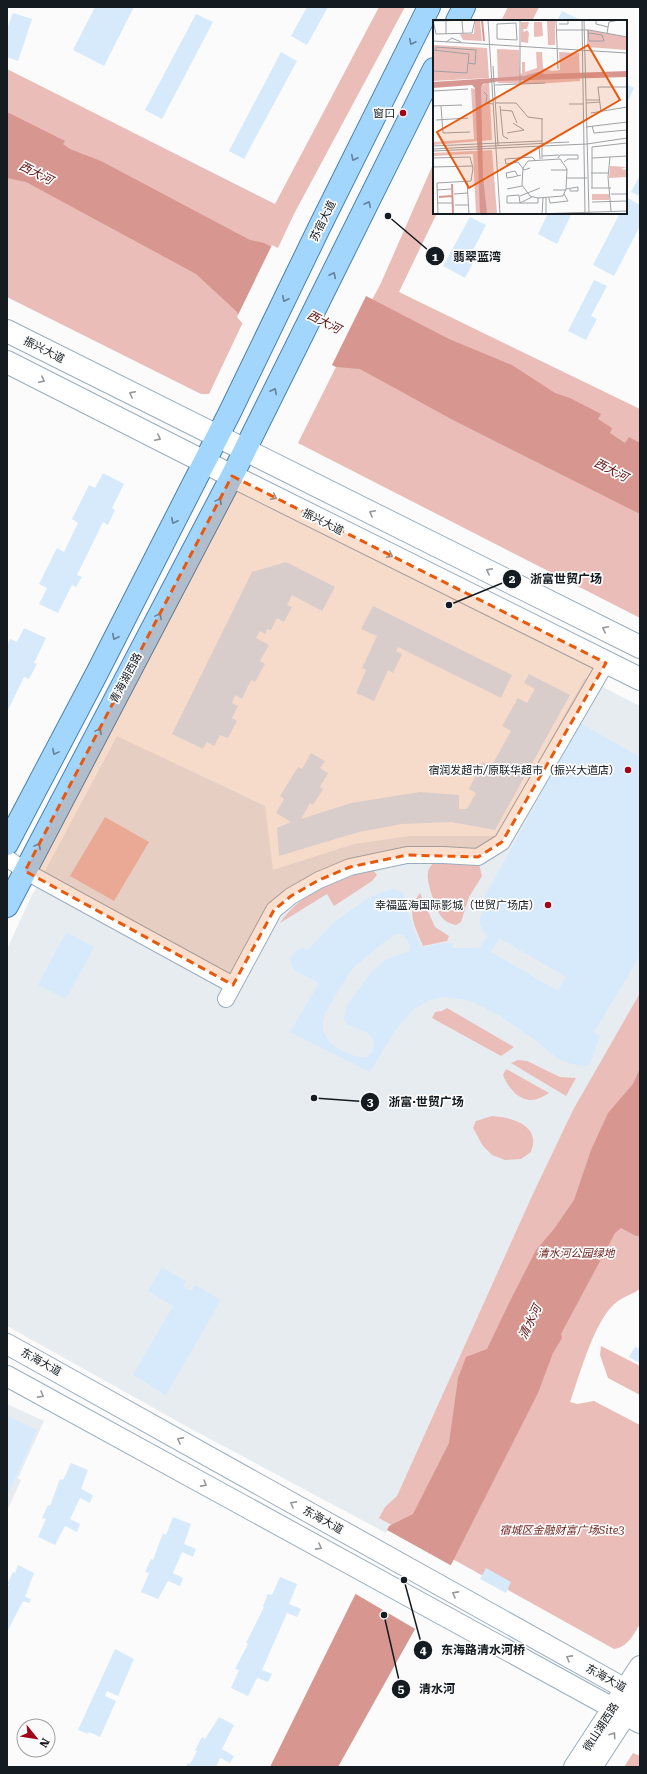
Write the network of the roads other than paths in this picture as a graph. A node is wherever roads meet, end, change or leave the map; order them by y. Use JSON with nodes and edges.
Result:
{"nodes":[{"id":1,"x":429,"y":7,"type":"edge"},
{"id":2,"x":464,"y":7,"type":"edge"},
{"id":3,"x":458,"y":20,"type":"edge"},
{"id":4,"x":433,"y":71,"type":"edge"},
{"id":5,"x":7,"y":332,"type":"edge"},
{"id":6,"x":7,"y":362,"type":"edge"},
{"id":7,"x":217,"y":436,"type":"junction"},
{"id":8,"x":245,"y":450,"type":"junction"},
{"id":9,"x":204,"y":461,"type":"junction"},
{"id":10,"x":232,"y":476,"type":"junction"},
{"id":11,"x":640,"y":647,"type":"edge"},
{"id":12,"x":606,"y":663,"type":"junction"},
{"id":13,"x":640,"y":679,"type":"edge"},
{"id":14,"x":7,"y":844,"type":"edge"},
{"id":15,"x":7,"y":858,"type":"edge"},
{"id":16,"x":25,"y":871,"type":"junction"},
{"id":17,"x":7,"y":906,"type":"edge"},
{"id":18,"x":7,"y":1344,"type":"edge"},
{"id":19,"x":7,"y":1376,"type":"edge"},
{"id":20,"x":640,"y":1666,"type":"edge"},
{"id":21,"x":636,"y":1694,"type":"edge"},
{"id":22,"x":626,"y":1715,"type":"edge"},
{"id":23,"x":574,"y":1767,"type":"edge"},
{"id":24,"x":592,"y":1767,"type":"edge"}],
"edges":[{"from":1,"to":7,"type":"main road","name":"苏宿大道","one_way":true},
{"from":2,"to":3,"type":"main road"},
{"from":8,"to":4,"type":"main road","one_way":true},
{"from":7,"to":5,"type":"main road","name":"振兴大道","one_way":true},
{"from":6,"to":9,"type":"main road","name":"振兴大道","one_way":true},
{"from":7,"to":8,"type":"main road","name":"振兴大道"},
{"from":7,"to":9,"type":"main road"},
{"from":8,"to":10,"type":"main road","name":"青海湖西路"},
{"from":11,"to":8,"type":"main road","name":"振兴大道","one_way":true},
{"from":9,"to":10,"type":"main road","name":"振兴大道"},
{"from":9,"to":14,"type":"main road","one_way":true},
{"from":10,"to":12,"type":"main road","name":"振兴大道","one_way":true},
{"from":16,"to":10,"type":"main road","name":"青海湖西路","one_way":true},
{"from":12,"to":13,"type":"main road","name":"振兴大道"},
{"from":12,"to":16,"type":"street"},
{"from":15,"to":16,"type":"street"},
{"from":16,"to":17,"type":"main road","name":"青海湖西路"},
{"from":21,"to":18,"type":"street","name":"东海大道","one_way":true},
{"from":19,"to":22,"type":"street","name":"东海大道","one_way":true},
{"from":20,"to":21,"type":"street","name":"微山湖西路"},
{"from":21,"to":22,"type":"street","name":"微山湖西路"},
{"from":22,"to":23,"type":"street","name":"微山湖西路"},
{"from":24,"to":22,"type":"street","name":"微山湖西路","one_way":true}]}
